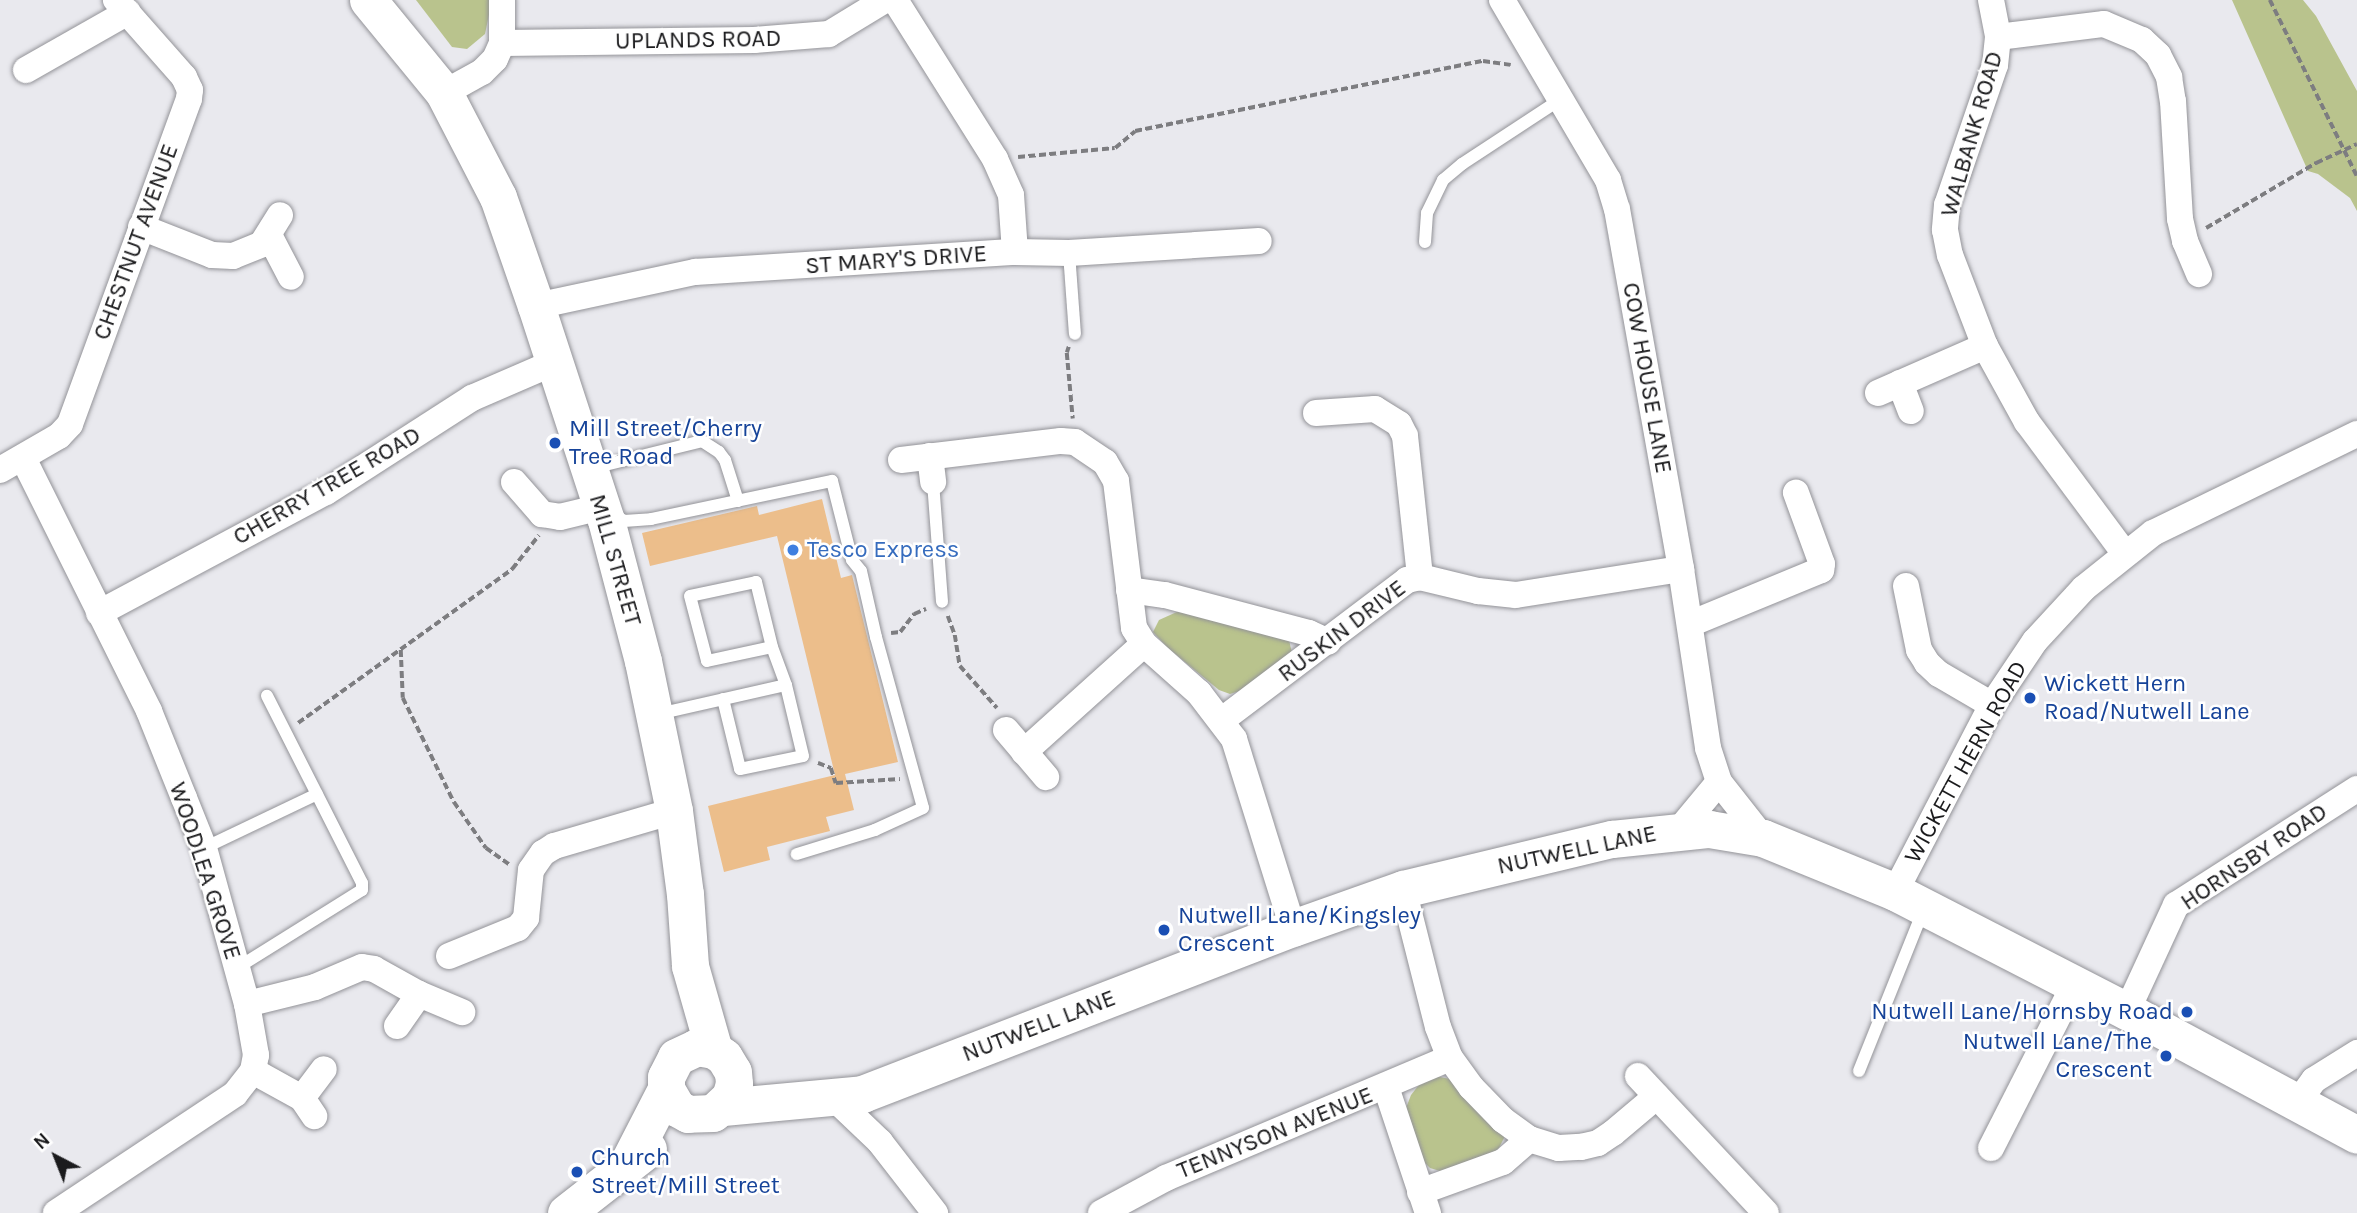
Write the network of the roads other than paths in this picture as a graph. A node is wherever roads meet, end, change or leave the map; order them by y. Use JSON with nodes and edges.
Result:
{"nodes":[{"id":1,"x":368,"y":0,"type":"edge"},
{"id":2,"x":502,"y":0,"type":"edge"},
{"id":3,"x":886,"y":0,"type":"edge"},
{"id":4,"x":895,"y":0,"type":"edge"},
{"id":5,"x":1502,"y":0,"type":"edge"},
{"id":6,"x":1991,"y":0,"type":"edge"},
{"id":7,"x":122,"y":6,"type":"edge"},
{"id":8,"x":1998,"y":37,"type":"junction"},
{"id":9,"x":502,"y":43,"type":"junction"},
{"id":10,"x":26,"y":70,"type":"dead end"},
{"id":11,"x":444,"y":93,"type":"junction"},
{"id":12,"x":1561,"y":99,"type":"junction"},
{"id":13,"x":141,"y":228,"type":"junction"},
{"id":14,"x":1259,"y":241,"type":"dead end"},
{"id":15,"x":1425,"y":242,"type":"dead end"},
{"id":16,"x":1015,"y":252,"type":"junction"},
{"id":17,"x":1069,"y":253,"type":"junction"},
{"id":18,"x":2199,"y":274,"type":"dead end"},
{"id":19,"x":291,"y":277,"type":"dead end"},
{"id":20,"x":536,"y":306,"type":"junction"},
{"id":21,"x":1075,"y":334,"type":"road end"},
{"id":22,"x":1985,"y":346,"type":"junction"},
{"id":23,"x":555,"y":362,"type":"junction"},
{"id":24,"x":1911,"y":411,"type":"dead end"},
{"id":25,"x":1330,"y":420,"type":"dead end"},
{"id":26,"x":2357,"y":433,"type":"edge"},
{"id":27,"x":901,"y":460,"type":"dead end"},
{"id":28,"x":11,"y":464,"type":"edge"},
{"id":29,"x":589,"y":469,"type":"junction"},
{"id":30,"x":931,"y":469,"type":"junction"},
{"id":31,"x":514,"y":482,"type":"dead end"},
{"id":32,"x":1796,"y":492,"type":"dead end"},
{"id":33,"x":738,"y":501,"type":"junction"},
{"id":34,"x":601,"y":506,"type":"junction"},
{"id":35,"x":2125,"y":554,"type":"junction"},
{"id":36,"x":1681,"y":569,"type":"junction"},
{"id":37,"x":1420,"y":577,"type":"junction"},
{"id":38,"x":1906,"y":586,"type":"dead end"},
{"id":39,"x":1129,"y":590,"type":"junction"},
{"id":40,"x":942,"y":603,"type":"road end"},
{"id":41,"x":99,"y":613,"type":"junction"},
{"id":42,"x":1690,"y":624,"type":"junction"},
{"id":43,"x":1328,"y":642,"type":"junction"},
{"id":44,"x":1144,"y":644,"type":"junction"},
{"id":45,"x":772,"y":647,"type":"junction"},
{"id":46,"x":786,"y":685,"type":"junction"},
{"id":47,"x":267,"y":695,"type":"dead end"},
{"id":48,"x":723,"y":699,"type":"junction"},
{"id":49,"x":1992,"y":705,"type":"junction"},
{"id":50,"x":655,"y":715,"type":"junction"},
{"id":51,"x":1222,"y":720,"type":"junction"},
{"id":52,"x":1006,"y":730,"type":"road end"},
{"id":53,"x":1024,"y":752,"type":"junction"},
{"id":54,"x":1046,"y":777,"type":"dead end"},
{"id":55,"x":1719,"y":782,"type":"junction"},
{"id":56,"x":2357,"y":789,"type":"edge"},
{"id":57,"x":317,"y":794,"type":"junction"},
{"id":58,"x":674,"y":811,"type":"junction"},
{"id":59,"x":1679,"y":830,"type":"junction"},
{"id":60,"x":1763,"y":838,"type":"junction"},
{"id":61,"x":204,"y":848,"type":"junction"},
{"id":62,"x":797,"y":854,"type":"dead end"},
{"id":63,"x":1403,"y":889,"type":"junction"},
{"id":64,"x":1910,"y":900,"type":"junction"},
{"id":65,"x":1293,"y":928,"type":"junction"},
{"id":66,"x":449,"y":956,"type":"dead end"},
{"id":67,"x":690,"y":966,"type":"junction"},
{"id":68,"x":237,"y":968,"type":"junction"},
{"id":69,"x":2074,"y":985,"type":"junction"},
{"id":70,"x":419,"y":994,"type":"junction"},
{"id":71,"x":247,"y":1004,"type":"junction"},
{"id":72,"x":2127,"y":1011,"type":"junction"},
{"id":73,"x":462,"y":1012,"type":"dead end"},
{"id":74,"x":397,"y":1026,"type":"dead end"},
{"id":75,"x":719,"y":1053,"type":"junction"},
{"id":76,"x":2357,"y":1053,"type":"edge"},
{"id":77,"x":1450,"y":1058,"type":"junction"},
{"id":78,"x":324,"y":1069,"type":"dead end"},
{"id":79,"x":253,"y":1071,"type":"junction"},
{"id":80,"x":1859,"y":1071,"type":"dead end"},
{"id":81,"x":671,"y":1073,"type":"junction"},
{"id":82,"x":1638,"y":1076,"type":"dead end"},
{"id":83,"x":1386,"y":1087,"type":"junction"},
{"id":84,"x":1657,"y":1096,"type":"junction"},
{"id":85,"x":821,"y":1098,"type":"junction"},
{"id":86,"x":2298,"y":1102,"type":"junction"},
{"id":87,"x":711,"y":1111,"type":"junction"},
{"id":88,"x":2357,"y":1135,"type":"edge"},
{"id":89,"x":1530,"y":1139,"type":"junction"},
{"id":90,"x":1991,"y":1148,"type":"dead end"},
{"id":91,"x":628,"y":1163,"type":"junction"},
{"id":92,"x":1424,"y":1203,"type":"edge"},
{"id":93,"x":586,"y":1207,"type":"edge"},
{"id":94,"x":56,"y":1213,"type":"edge"},
{"id":95,"x":935,"y":1213,"type":"edge"},
{"id":96,"x":1101,"y":1213,"type":"edge"},
{"id":97,"x":1766,"y":1213,"type":"edge"}],
"edges":[{"from":1,"to":11,"type":"street","name":"MILL STREET"},
{"from":2,"to":9,"type":"street"},
{"from":3,"to":9,"type":"street","name":"UPLANDS ROAD"},
{"from":4,"to":16,"type":"street"},
{"from":5,"to":12,"type":"street","name":"COW HOUSE LANE"},
{"from":6,"to":8,"type":"street","name":"WALBANK ROAD"},
{"from":7,"to":10,"type":"street"},
{"from":7,"to":13,"type":"street","name":"CHESTNUT AVENUE"},
{"from":8,"to":18,"type":"street"},
{"from":8,"to":22,"type":"street","name":"WALBANK ROAD"},
{"from":9,"to":11,"type":"street"},
{"from":11,"to":20,"type":"street","name":"MILL STREET"},
{"from":12,"to":15,"type":"lane"},
{"from":12,"to":36,"type":"street","name":"COW HOUSE LANE"},
{"from":13,"to":19,"type":"street"},
{"from":13,"to":28,"type":"street","name":"CHESTNUT AVENUE"},
{"from":14,"to":17,"type":"street","name":"ST MARY'S DRIVE"},
{"from":16,"to":17,"type":"street","name":"ST MARY'S DRIVE"},
{"from":16,"to":20,"type":"street","name":"ST MARY'S DRIVE"},
{"from":17,"to":21,"type":"lane"},
{"from":20,"to":23,"type":"street","name":"MILL STREET"},
{"from":22,"to":24,"type":"street"},
{"from":22,"to":35,"type":"street","name":"WALBANK ROAD"},
{"from":23,"to":29,"type":"street","name":"MILL STREET"},
{"from":23,"to":41,"type":"street","name":"CHERRY TREE ROAD"},
{"from":25,"to":37,"type":"street"},
{"from":26,"to":35,"type":"street","name":"WICKETT HERN ROAD"},
{"from":27,"to":30,"type":"street"},
{"from":28,"to":41,"type":"street","name":"WOODLEA GROVE"},
{"from":29,"to":33,"type":"lane"},
{"from":29,"to":34,"type":"street","name":"MILL STREET"},
{"from":30,"to":39,"type":"street"},
{"from":30,"to":40,"type":"lane"},
{"from":31,"to":34,"type":"street"},
{"from":32,"to":42,"type":"street"},
{"from":33,"to":34,"type":"lane"},
{"from":33,"to":62,"type":"lane"},
{"from":34,"to":50,"type":"street","name":"MILL STREET"},
{"from":35,"to":49,"type":"street","name":"WICKETT HERN ROAD"},
{"from":36,"to":37,"type":"street","name":"RUSKIN DRIVE"},
{"from":36,"to":42,"type":"street","name":"COW HOUSE LANE"},
{"from":37,"to":43,"type":"street","name":"RUSKIN DRIVE"},
{"from":38,"to":49,"type":"street"},
{"from":39,"to":43,"type":"street"},
{"from":39,"to":44,"type":"street"},
{"from":41,"to":61,"type":"street","name":"WOODLEA GROVE"},
{"from":42,"to":55,"type":"street","name":"COW HOUSE LANE"},
{"from":43,"to":51,"type":"street","name":"RUSKIN DRIVE"},
{"from":44,"to":51,"type":"street"},
{"from":44,"to":53,"type":"street"},
{"from":45,"to":45,"type":"lane"},
{"from":45,"to":46,"type":"lane"},
{"from":46,"to":48,"type":"lane"},
{"from":46,"to":48,"type":"lane"},
{"from":47,"to":57,"type":"lane"},
{"from":48,"to":50,"type":"lane"},
{"from":49,"to":64,"type":"street","name":"WICKETT HERN ROAD"},
{"from":50,"to":58,"type":"street","name":"MILL STREET"},
{"from":51,"to":65,"type":"street"},
{"from":52,"to":53,"type":"street"},
{"from":53,"to":54,"type":"street"},
{"from":55,"to":59,"type":"street"},
{"from":55,"to":60,"type":"street","name":"COW HOUSE LANE"},
{"from":56,"to":72,"type":"street","name":"HORNSBY ROAD"},
{"from":57,"to":61,"type":"lane"},
{"from":57,"to":68,"type":"lane"},
{"from":58,"to":66,"type":"street"},
{"from":58,"to":67,"type":"street","name":"MILL STREET"},
{"from":59,"to":60,"type":"street","name":"NUTWELL LANE"},
{"from":59,"to":63,"type":"street","name":"NUTWELL LANE"},
{"from":60,"to":64,"type":"street","name":"NUTWELL LANE"},
{"from":61,"to":68,"type":"street","name":"WOODLEA GROVE"},
{"from":63,"to":65,"type":"street","name":"NUTWELL LANE"},
{"from":63,"to":77,"type":"street"},
{"from":64,"to":69,"type":"street","name":"NUTWELL LANE"},
{"from":64,"to":80,"type":"lane"},
{"from":65,"to":85,"type":"street","name":"NUTWELL LANE"},
{"from":67,"to":75,"type":"street","name":"MILL STREET"},
{"from":67,"to":81,"type":"street","name":"MILL STREET"},
{"from":68,"to":71,"type":"street","name":"WOODLEA GROVE"},
{"from":69,"to":72,"type":"street","name":"NUTWELL LANE"},
{"from":69,"to":90,"type":"street"},
{"from":70,"to":71,"type":"street"},
{"from":70,"to":73,"type":"street"},
{"from":70,"to":74,"type":"street"},
{"from":71,"to":79,"type":"street","name":"WOODLEA GROVE"},
{"from":72,"to":86,"type":"street","name":"NUTWELL LANE"},
{"from":75,"to":81,"type":"street"},
{"from":75,"to":85,"type":"street","name":"NUTWELL LANE"},
{"from":75,"to":87,"type":"street"},
{"from":76,"to":86,"type":"street"},
{"from":77,"to":83,"type":"street","name":"TENNYSON AVENUE"},
{"from":77,"to":89,"type":"street"},
{"from":78,"to":79,"type":"street"},
{"from":79,"to":94,"type":"street"},
{"from":81,"to":87,"type":"street"},
{"from":81,"to":91,"type":"street","name":"MILL STREET"},
{"from":82,"to":84,"type":"street"},
{"from":83,"to":92,"type":"street"},
{"from":83,"to":96,"type":"street","name":"TENNYSON AVENUE"},
{"from":84,"to":89,"type":"street"},
{"from":84,"to":97,"type":"street"},
{"from":85,"to":87,"type":"street","name":"NUTWELL LANE"},
{"from":85,"to":95,"type":"street"},
{"from":86,"to":88,"type":"street","name":"NUTWELL LANE"},
{"from":87,"to":91,"type":"street"},
{"from":89,"to":92,"type":"street"},
{"from":91,"to":93,"type":"street"}]}
